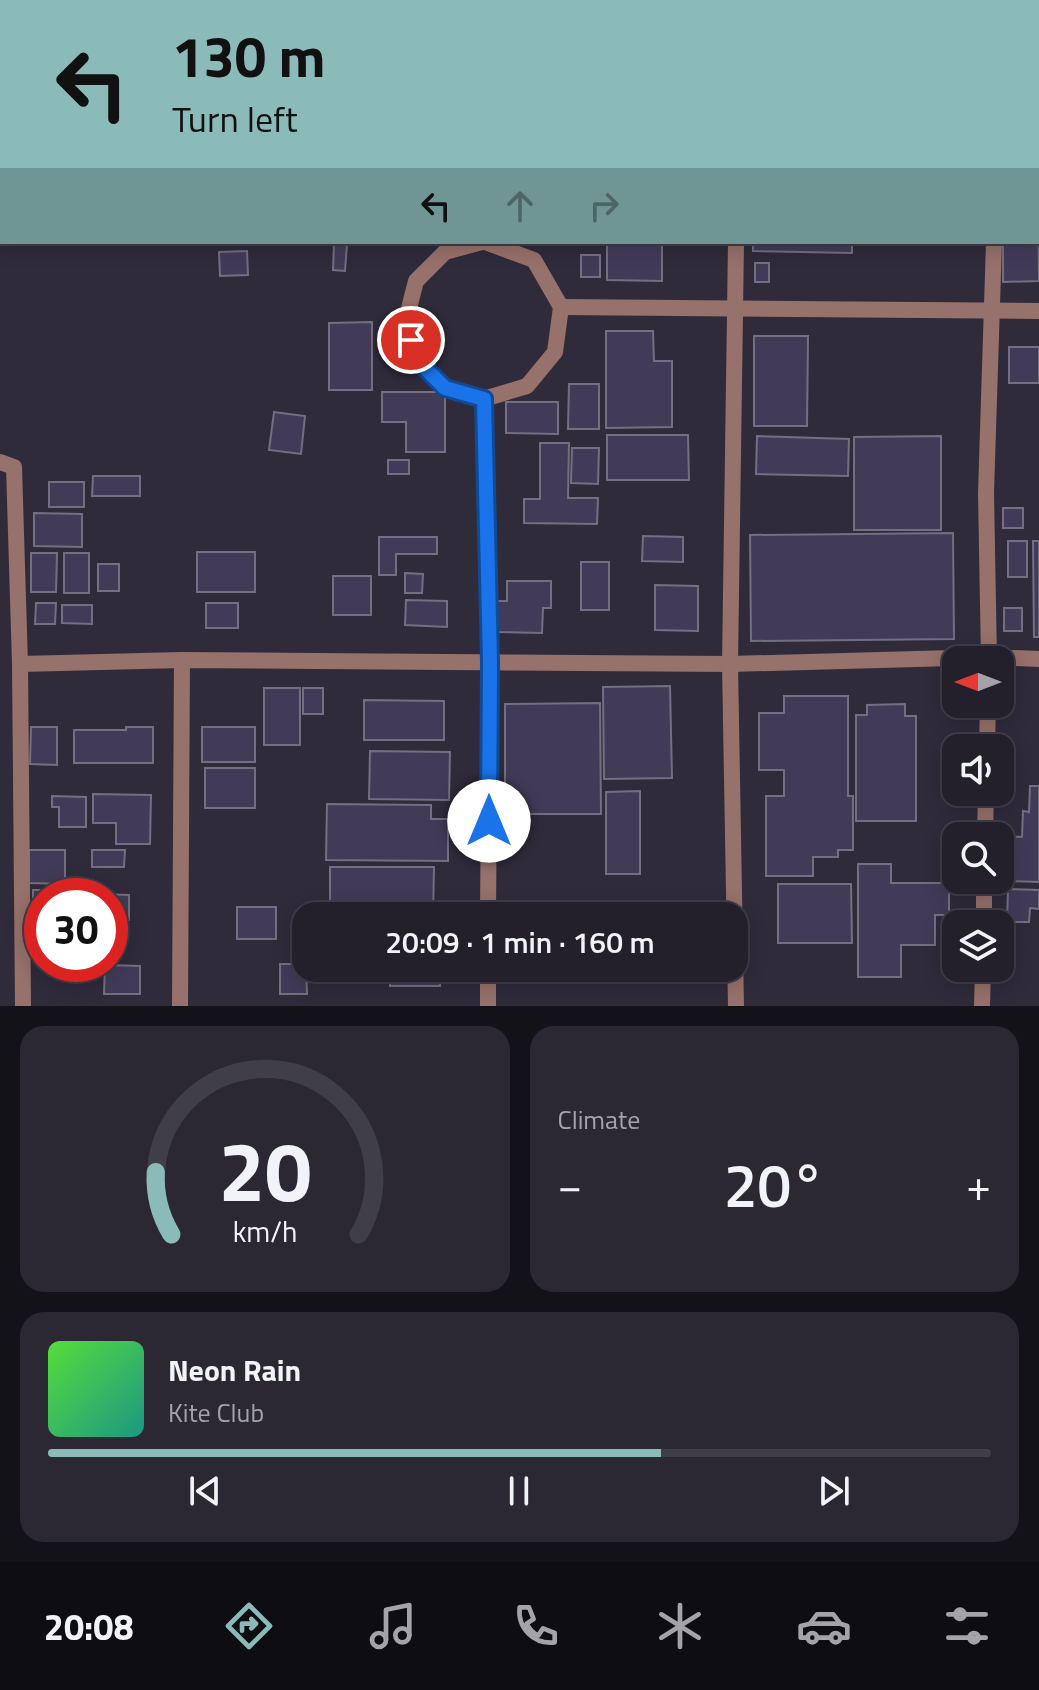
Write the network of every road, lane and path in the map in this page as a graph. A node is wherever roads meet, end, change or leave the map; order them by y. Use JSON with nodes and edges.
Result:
{"nodes":[{"id":1,"x":476,"y":244,"type":"edge"},
{"id":2,"x":490,"y":244,"type":"edge"},
{"id":3,"x":736,"y":244,"type":"edge"},
{"id":4,"x":994,"y":244,"type":"edge"},
{"id":5,"x":561,"y":307,"type":"junction"},
{"id":6,"x":735,"y":309,"type":"junction"},
{"id":7,"x":1039,"y":311,"type":"edge"},
{"id":8,"x":992,"y":312,"type":"junction"},
{"id":9,"x":484,"y":399,"type":"junction"},
{"id":10,"x":0,"y":462,"type":"edge"},
{"id":11,"x":989,"y":646,"type":"edge"},
{"id":12,"x":1014,"y":659,"type":"edge"},
{"id":13,"x":1039,"y":659,"type":"edge"},
{"id":14,"x":182,"y":660,"type":"junction"},
{"id":15,"x":942,"y":660,"type":"edge"},
{"id":16,"x":490,"y":662,"type":"junction"},
{"id":17,"x":20,"y":664,"type":"junction"},
{"id":18,"x":730,"y":664,"type":"junction"},
{"id":19,"x":488,"y":902,"type":"edge"},
{"id":20,"x":488,"y":982,"type":"edge"},
{"id":21,"x":983,"y":982,"type":"edge"},
{"id":22,"x":23,"y":1006,"type":"edge"},
{"id":23,"x":180,"y":1006,"type":"edge"},
{"id":24,"x":488,"y":1006,"type":"edge"},
{"id":25,"x":736,"y":1006,"type":"edge"},
{"id":26,"x":982,"y":1006,"type":"edge"}],
"edges":[{"from":1,"to":9,"type":"street"},
{"from":2,"to":5,"type":"street"},
{"from":3,"to":6,"type":"street"},
{"from":4,"to":8,"type":"street"},
{"from":5,"to":6,"type":"street"},
{"from":5,"to":9,"type":"street"},
{"from":6,"to":8,"type":"street"},
{"from":6,"to":18,"type":"street"},
{"from":7,"to":8,"type":"street"},
{"from":8,"to":11,"type":"street"},
{"from":9,"to":16,"type":"street"},
{"from":10,"to":17,"type":"street"},
{"from":12,"to":13,"type":"street"},
{"from":14,"to":16,"type":"street"},
{"from":14,"to":17,"type":"street"},
{"from":14,"to":23,"type":"street"},
{"from":15,"to":18,"type":"street"},
{"from":16,"to":18,"type":"street"},
{"from":16,"to":19,"type":"street"},
{"from":17,"to":22,"type":"street"},
{"from":18,"to":25,"type":"street"},
{"from":20,"to":24,"type":"street"},
{"from":21,"to":26,"type":"street"}]}
